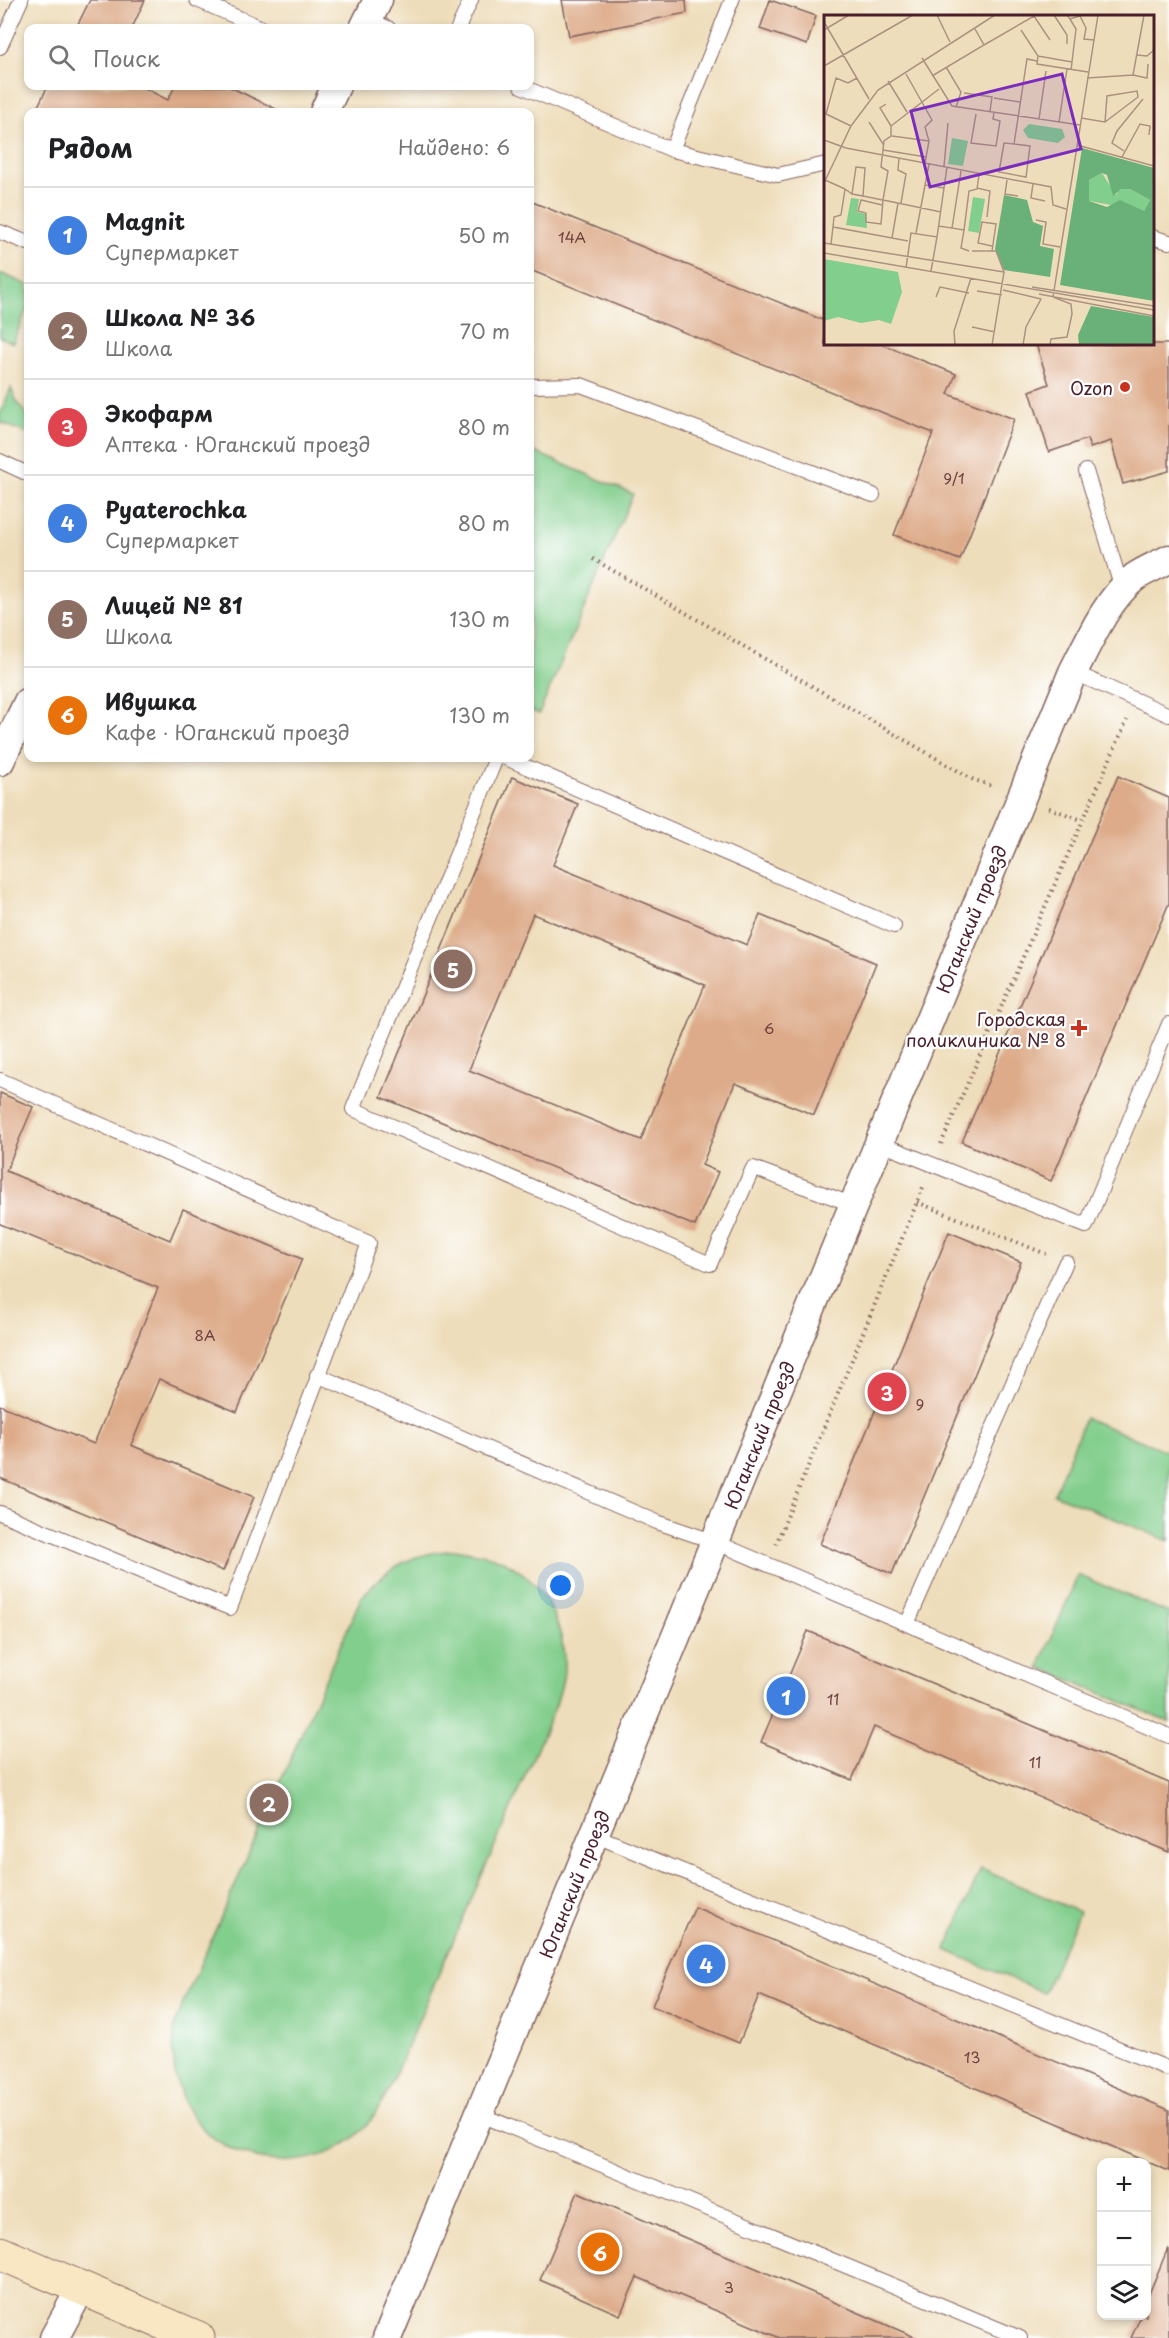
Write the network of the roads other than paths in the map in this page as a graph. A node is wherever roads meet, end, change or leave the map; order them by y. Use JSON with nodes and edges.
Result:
{"nodes":[{"id":1,"x":21,"y":0,"type":"edge"},
{"id":2,"x":197,"y":0,"type":"edge"},
{"id":3,"x":471,"y":0,"type":"edge"},
{"id":4,"x":732,"y":0,"type":"edge"},
{"id":5,"x":253,"y":24,"type":"edge"},
{"id":6,"x":460,"y":24,"type":"edge"},
{"id":7,"x":0,"y":47,"type":"edge"},
{"id":8,"x":334,"y":90,"type":"edge"},
{"id":9,"x":530,"y":90,"type":"edge"},
{"id":10,"x":326,"y":108,"type":"edge"},
{"id":11,"x":672,"y":150,"type":"junction"},
{"id":12,"x":824,"y":164,"type":"edge"},
{"id":13,"x":0,"y":232,"type":"edge"},
{"id":14,"x":1154,"y":238,"type":"edge"},
{"id":15,"x":24,"y":241,"type":"edge"},
{"id":16,"x":1169,"y":242,"type":"edge"},
{"id":17,"x":534,"y":386,"type":"edge"},
{"id":18,"x":0,"y":461,"type":"edge"},
{"id":19,"x":1086,"y":471,"type":"dead end"},
{"id":20,"x":24,"y":472,"type":"edge"},
{"id":21,"x":873,"y":495,"type":"dead end"},
{"id":22,"x":1169,"y":559,"type":"edge"},
{"id":23,"x":1123,"y":591,"type":"junction"},
{"id":24,"x":1073,"y":672,"type":"junction"},
{"id":25,"x":24,"y":710,"type":"edge"},
{"id":26,"x":1169,"y":715,"type":"edge"},
{"id":27,"x":0,"y":760,"type":"edge"},
{"id":28,"x":494,"y":762,"type":"edge"},
{"id":29,"x":515,"y":762,"type":"edge"},
{"id":30,"x":894,"y":927,"type":"dead end"},
{"id":31,"x":1169,"y":1024,"type":"edge"},
{"id":32,"x":0,"y":1080,"type":"edge"},
{"id":33,"x":879,"y":1143,"type":"junction"},
{"id":34,"x":854,"y":1205,"type":"junction"},
{"id":35,"x":1066,"y":1262,"type":"road end"},
{"id":36,"x":317,"y":1375,"type":"junction"},
{"id":37,"x":0,"y":1514,"type":"edge"},
{"id":38,"x":715,"y":1542,"type":"junction"},
{"id":39,"x":907,"y":1624,"type":"junction"},
{"id":40,"x":1169,"y":1736,"type":"edge"},
{"id":41,"x":594,"y":1835,"type":"junction"},
{"id":42,"x":1169,"y":2069,"type":"edge"},
{"id":43,"x":479,"y":2114,"type":"junction"},
{"id":44,"x":0,"y":2253,"type":"edge"},
{"id":45,"x":81,"y":2288,"type":"junction"},
{"id":46,"x":54,"y":2338,"type":"edge"},
{"id":47,"x":198,"y":2338,"type":"edge"},
{"id":48,"x":387,"y":2338,"type":"edge"},
{"id":49,"x":1020,"y":2338,"type":"edge"}],
"edges":[{"from":1,"to":7,"type":"lane"},
{"from":2,"to":5,"type":"lane"},
{"from":3,"to":6,"type":"lane"},
{"from":4,"to":11,"type":"lane"},
{"from":8,"to":10,"type":"street"},
{"from":9,"to":11,"type":"lane"},
{"from":11,"to":12,"type":"lane"},
{"from":13,"to":15,"type":"lane"},
{"from":14,"to":16,"type":"lane"},
{"from":17,"to":21,"type":"lane"},
{"from":18,"to":20,"type":"lane"},
{"from":19,"to":23,"type":"lane"},
{"from":22,"to":23,"type":"street","name":"Юганский проезд"},
{"from":23,"to":24,"type":"street","name":"Юганский проезд"},
{"from":24,"to":26,"type":"lane"},
{"from":24,"to":33,"type":"street","name":"Юганский проезд"},
{"from":25,"to":27,"type":"street"},
{"from":28,"to":34,"type":"lane"},
{"from":29,"to":30,"type":"lane"},
{"from":31,"to":33,"type":"lane"},
{"from":32,"to":36,"type":"lane"},
{"from":33,"to":34,"type":"street","name":"Юганский проезд"},
{"from":34,"to":38,"type":"street","name":"Юганский проезд"},
{"from":35,"to":39,"type":"lane"},
{"from":36,"to":37,"type":"lane"},
{"from":36,"to":38,"type":"lane"},
{"from":38,"to":39,"type":"lane"},
{"from":38,"to":41,"type":"street","name":"Юганский проезд"},
{"from":39,"to":40,"type":"lane"},
{"from":41,"to":42,"type":"lane"},
{"from":41,"to":43,"type":"street","name":"Юганский проезд"},
{"from":43,"to":48,"type":"street","name":"Юганский проезд"},
{"from":43,"to":49,"type":"lane"},
{"from":44,"to":45,"type":"main road"},
{"from":45,"to":46,"type":"street"},
{"from":45,"to":47,"type":"main road"}]}
